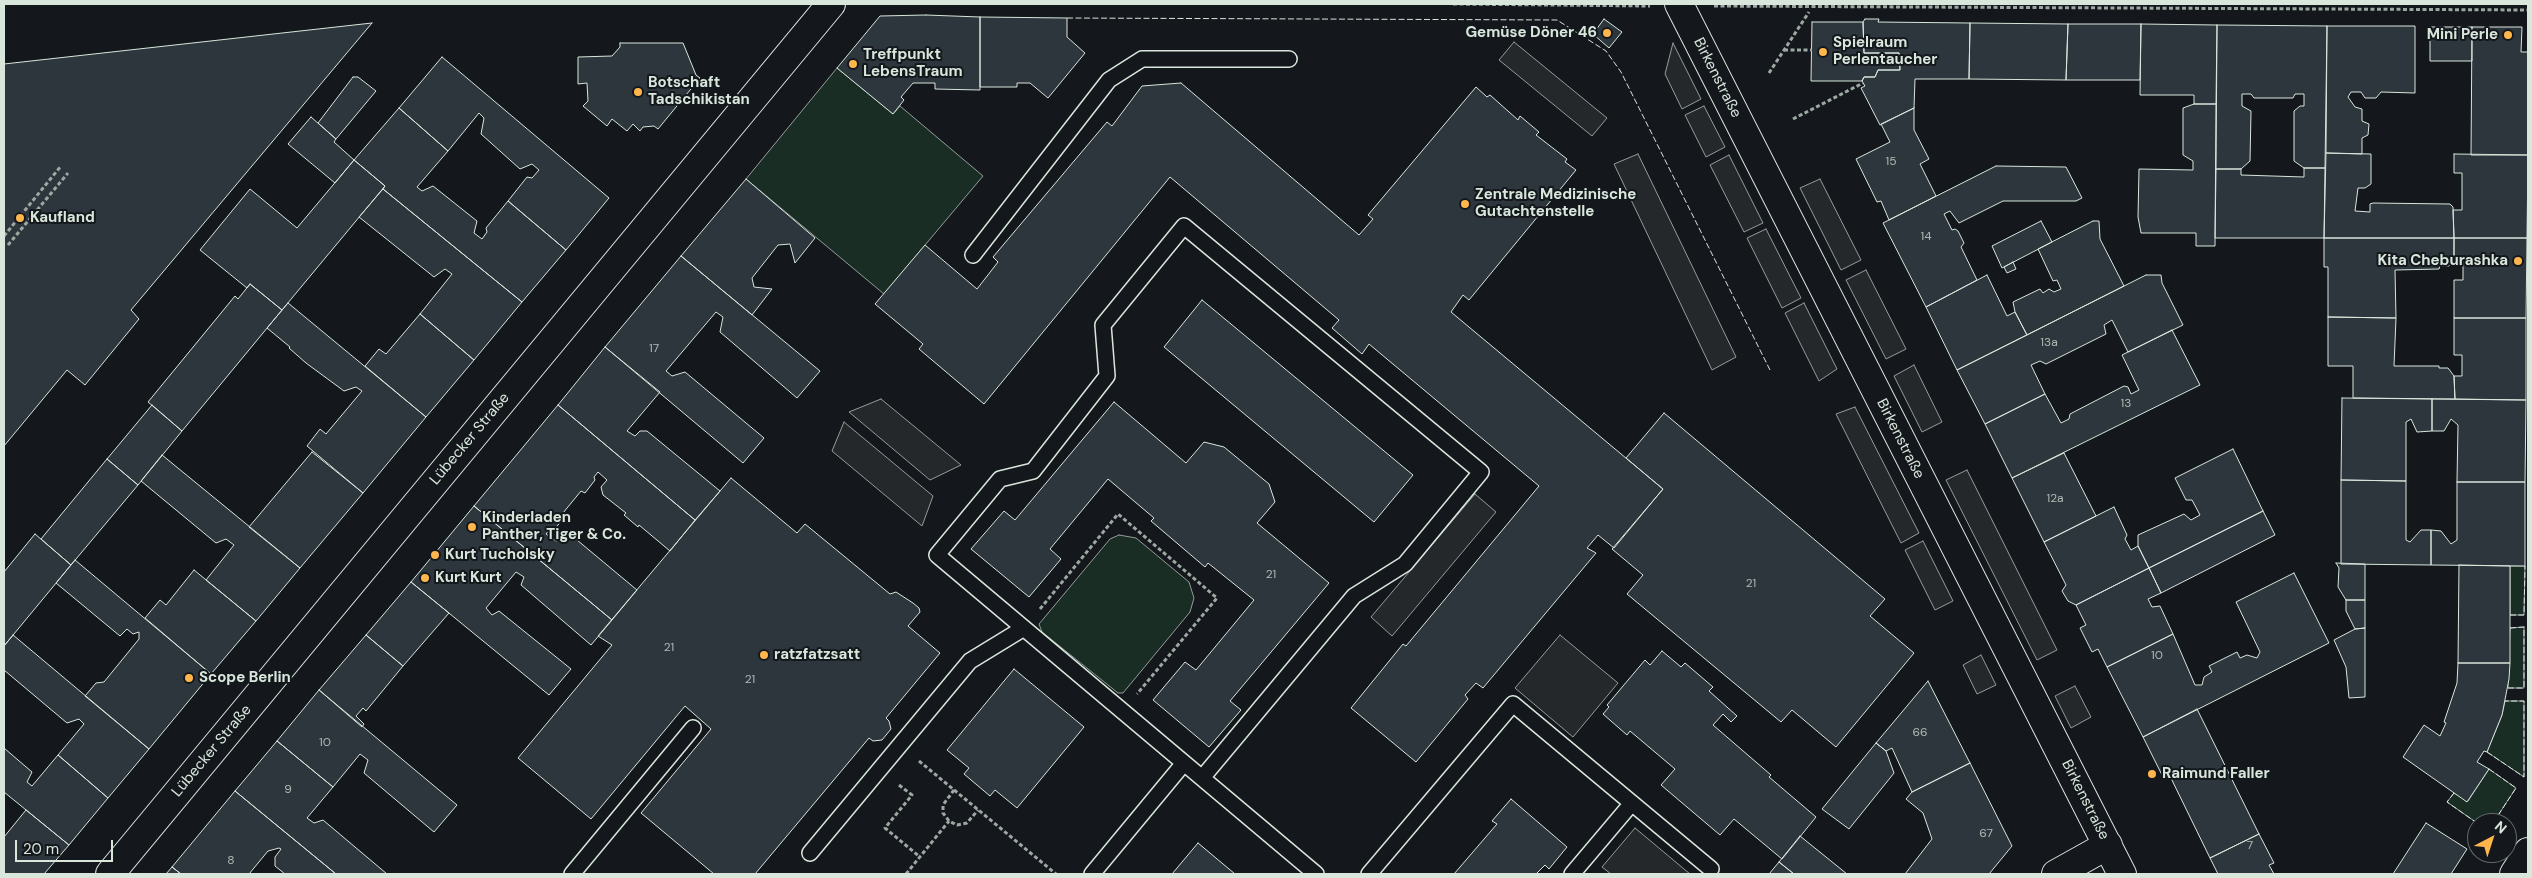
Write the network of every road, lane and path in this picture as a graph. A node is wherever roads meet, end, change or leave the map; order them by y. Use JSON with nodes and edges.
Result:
{"nodes":[{"id":1,"x":831,"y":4,"type":"edge"},
{"id":2,"x":1453,"y":4,"type":"edge"},
{"id":3,"x":1680,"y":5,"type":"edge"},
{"id":4,"x":2528,"y":10,"type":"edge"},
{"id":5,"x":1809,"y":12,"type":"dead end"},
{"id":6,"x":1783,"y":50,"type":"junction"},
{"id":7,"x":1812,"y":50,"type":"dead end"},
{"id":8,"x":1290,"y":59,"type":"dead end"},
{"id":9,"x":1770,"y":73,"type":"dead end"},
{"id":10,"x":1864,"y":83,"type":"dead end"},
{"id":11,"x":1793,"y":119,"type":"dead end"},
{"id":12,"x":61,"y":166,"type":"dead end"},
{"id":13,"x":68,"y":173,"type":"dead end"},
{"id":14,"x":4,"y":236,"type":"edge"},
{"id":15,"x":8,"y":245,"type":"dead end"},
{"id":16,"x":973,"y":255,"type":"dead end"},
{"id":17,"x":1024,"y":628,"type":"junction"},
{"id":18,"x":1123,"y":712,"type":"junction"},
{"id":19,"x":693,"y":728,"type":"dead end"},
{"id":20,"x":899,"y":744,"type":"junction"},
{"id":21,"x":1184,"y":763,"type":"junction"},
{"id":22,"x":879,"y":769,"type":"junction"},
{"id":23,"x":1202,"y":778,"type":"junction"},
{"id":24,"x":954,"y":790,"type":"junction"},
{"id":25,"x":1632,"y":804,"type":"junction"},
{"id":26,"x":978,"y":810,"type":"junction"},
{"id":27,"x":949,"y":821,"type":"junction"},
{"id":28,"x":2108,"y":845,"type":"junction"},
{"id":29,"x":810,"y":852,"type":"dead end"},
{"id":30,"x":2528,"y":852,"type":"edge"},
{"id":31,"x":920,"y":856,"type":"junction"},
{"id":32,"x":1710,"y":869,"type":"dead end"},
{"id":33,"x":110,"y":874,"type":"edge"},
{"id":34,"x":572,"y":874,"type":"edge"},
{"id":35,"x":906,"y":874,"type":"edge"},
{"id":36,"x":1056,"y":874,"type":"edge"},
{"id":37,"x":1092,"y":874,"type":"edge"},
{"id":38,"x":1316,"y":874,"type":"edge"},
{"id":39,"x":1369,"y":874,"type":"edge"},
{"id":40,"x":1572,"y":874,"type":"edge"},
{"id":41,"x":2056,"y":874,"type":"edge"},
{"id":42,"x":2122,"y":874,"type":"edge"},
{"id":43,"x":2514,"y":874,"type":"edge"}],
"edges":[{"from":1,"to":33,"type":"street","name":"Lübecker Straße"},
{"from":2,"to":3,"type":"path"},
{"from":3,"to":4,"type":"path"},
{"from":3,"to":28,"type":"street","name":"Birkenstraße"},
{"from":5,"to":6,"type":"path"},
{"from":6,"to":7,"type":"path"},
{"from":6,"to":9,"type":"path"},
{"from":8,"to":16,"type":"lane"},
{"from":10,"to":11,"type":"path"},
{"from":12,"to":14,"type":"path"},
{"from":13,"to":15,"type":"path"},
{"from":17,"to":18,"type":"lane"},
{"from":17,"to":18,"type":"path"},
{"from":17,"to":20,"type":"lane"},
{"from":17,"to":23,"type":"lane"},
{"from":18,"to":21,"type":"lane"},
{"from":19,"to":34,"type":"lane"},
{"from":20,"to":22,"type":"lane"},
{"from":20,"to":24,"type":"path"},
{"from":21,"to":23,"type":"lane"},
{"from":21,"to":37,"type":"lane"},
{"from":22,"to":29,"type":"lane"},
{"from":22,"to":31,"type":"path"},
{"from":23,"to":38,"type":"lane"},
{"from":24,"to":26,"type":"path"},
{"from":24,"to":27,"type":"path"},
{"from":25,"to":32,"type":"lane"},
{"from":25,"to":39,"type":"lane"},
{"from":25,"to":40,"type":"lane"},
{"from":26,"to":27,"type":"path"},
{"from":26,"to":36,"type":"path"},
{"from":27,"to":31,"type":"path"},
{"from":28,"to":41,"type":"street"},
{"from":28,"to":42,"type":"street","name":"Birkenstraße"},
{"from":30,"to":43,"type":"street"},
{"from":31,"to":35,"type":"path"}]}
